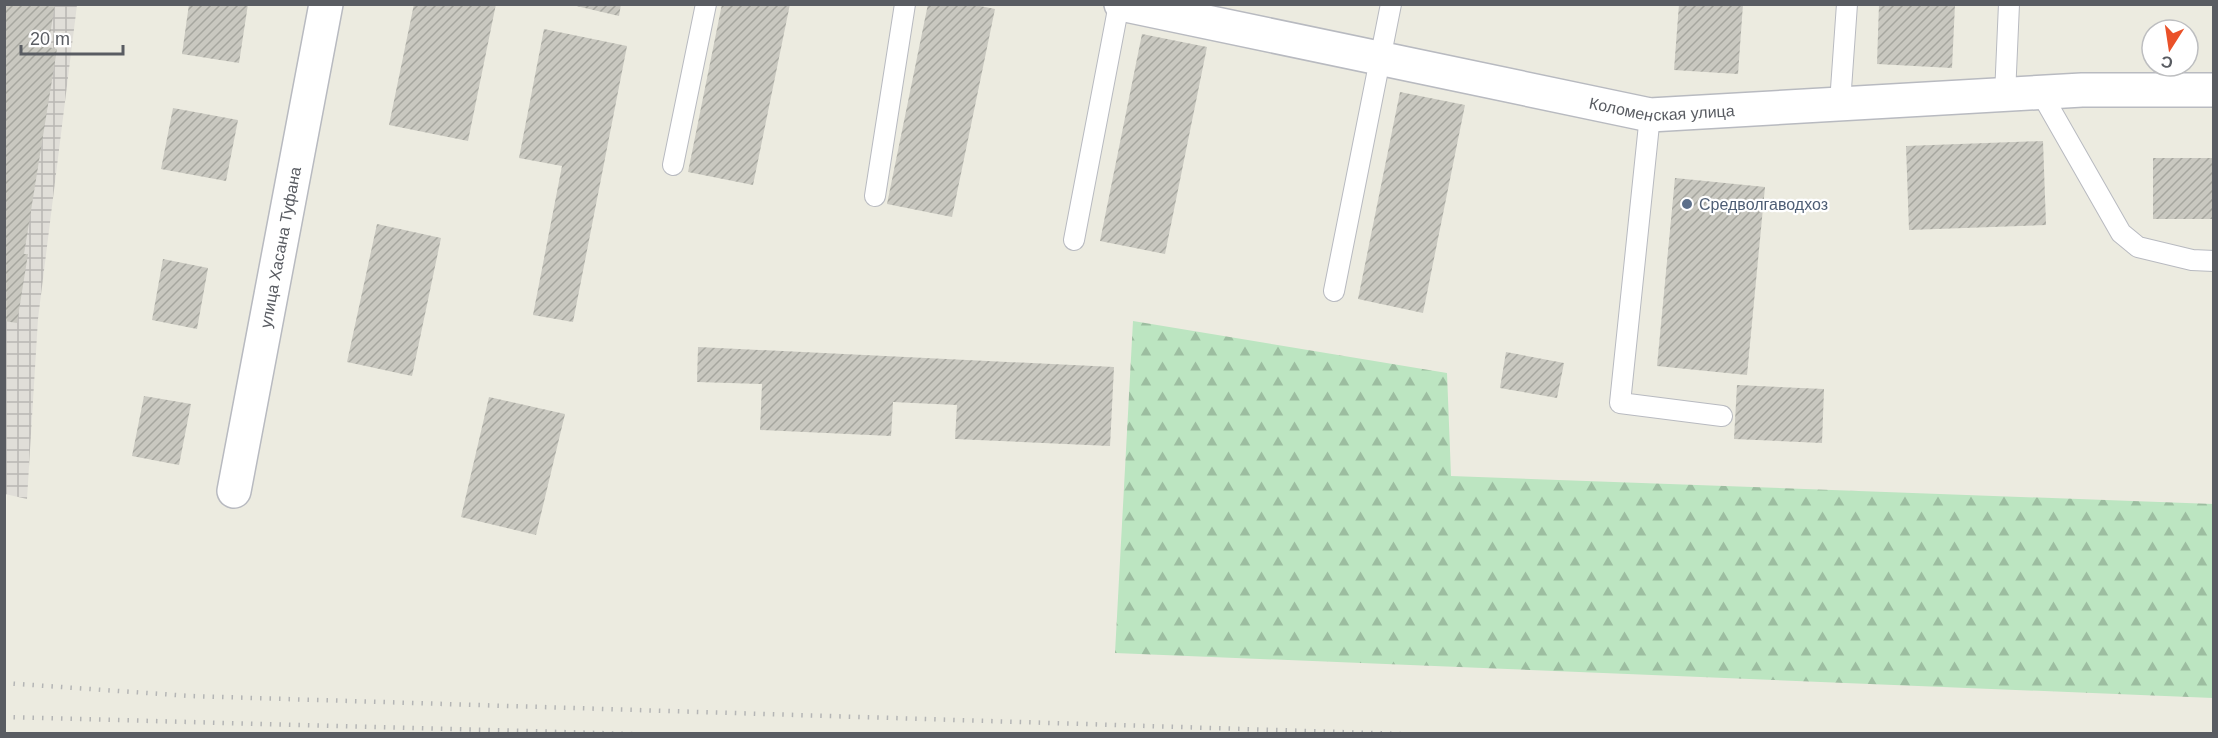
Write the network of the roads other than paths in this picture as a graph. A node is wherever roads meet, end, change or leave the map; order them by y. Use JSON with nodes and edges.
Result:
{"nodes":[{"id":1,"x":326,"y":4,"type":"edge"},
{"id":2,"x":706,"y":4,"type":"edge"},
{"id":3,"x":905,"y":4,"type":"edge"},
{"id":4,"x":1120,"y":4,"type":"edge"},
{"id":5,"x":1391,"y":4,"type":"edge"},
{"id":6,"x":1846,"y":4,"type":"edge"},
{"id":7,"x":2009,"y":4,"type":"edge"},
{"id":8,"x":1380,"y":58,"type":"junction"},
{"id":9,"x":2214,"y":90,"type":"edge"},
{"id":10,"x":2041,"y":93,"type":"junction"},
{"id":11,"x":2005,"y":95,"type":"junction"},
{"id":12,"x":1840,"y":104,"type":"junction"},
{"id":13,"x":1650,"y":115,"type":"junction"},
{"id":14,"x":673,"y":165,"type":"dead end"},
{"id":15,"x":875,"y":196,"type":"dead end"},
{"id":16,"x":1074,"y":240,"type":"dead end"},
{"id":17,"x":2214,"y":261,"type":"edge"},
{"id":18,"x":1334,"y":291,"type":"dead end"},
{"id":19,"x":1722,"y":416,"type":"dead end"},
{"id":20,"x":234,"y":491,"type":"dead end"}],
"edges":[{"from":1,"to":20,"type":"street","name":"улица Хасана Туфана"},
{"from":2,"to":14,"type":"lane"},
{"from":3,"to":15,"type":"lane"},
{"from":4,"to":8,"type":"street","name":"Коломенская улица"},
{"from":4,"to":16,"type":"lane"},
{"from":5,"to":8,"type":"lane"},
{"from":6,"to":12,"type":"lane"},
{"from":7,"to":11,"type":"lane"},
{"from":8,"to":13,"type":"street","name":"Коломенская улица"},
{"from":8,"to":18,"type":"lane"},
{"from":9,"to":10,"type":"street","name":"Коломенская улица"},
{"from":10,"to":11,"type":"street","name":"Коломенская улица"},
{"from":10,"to":17,"type":"lane"},
{"from":11,"to":12,"type":"street","name":"Коломенская улица"},
{"from":12,"to":13,"type":"street","name":"Коломенская улица"},
{"from":13,"to":19,"type":"lane"}]}
